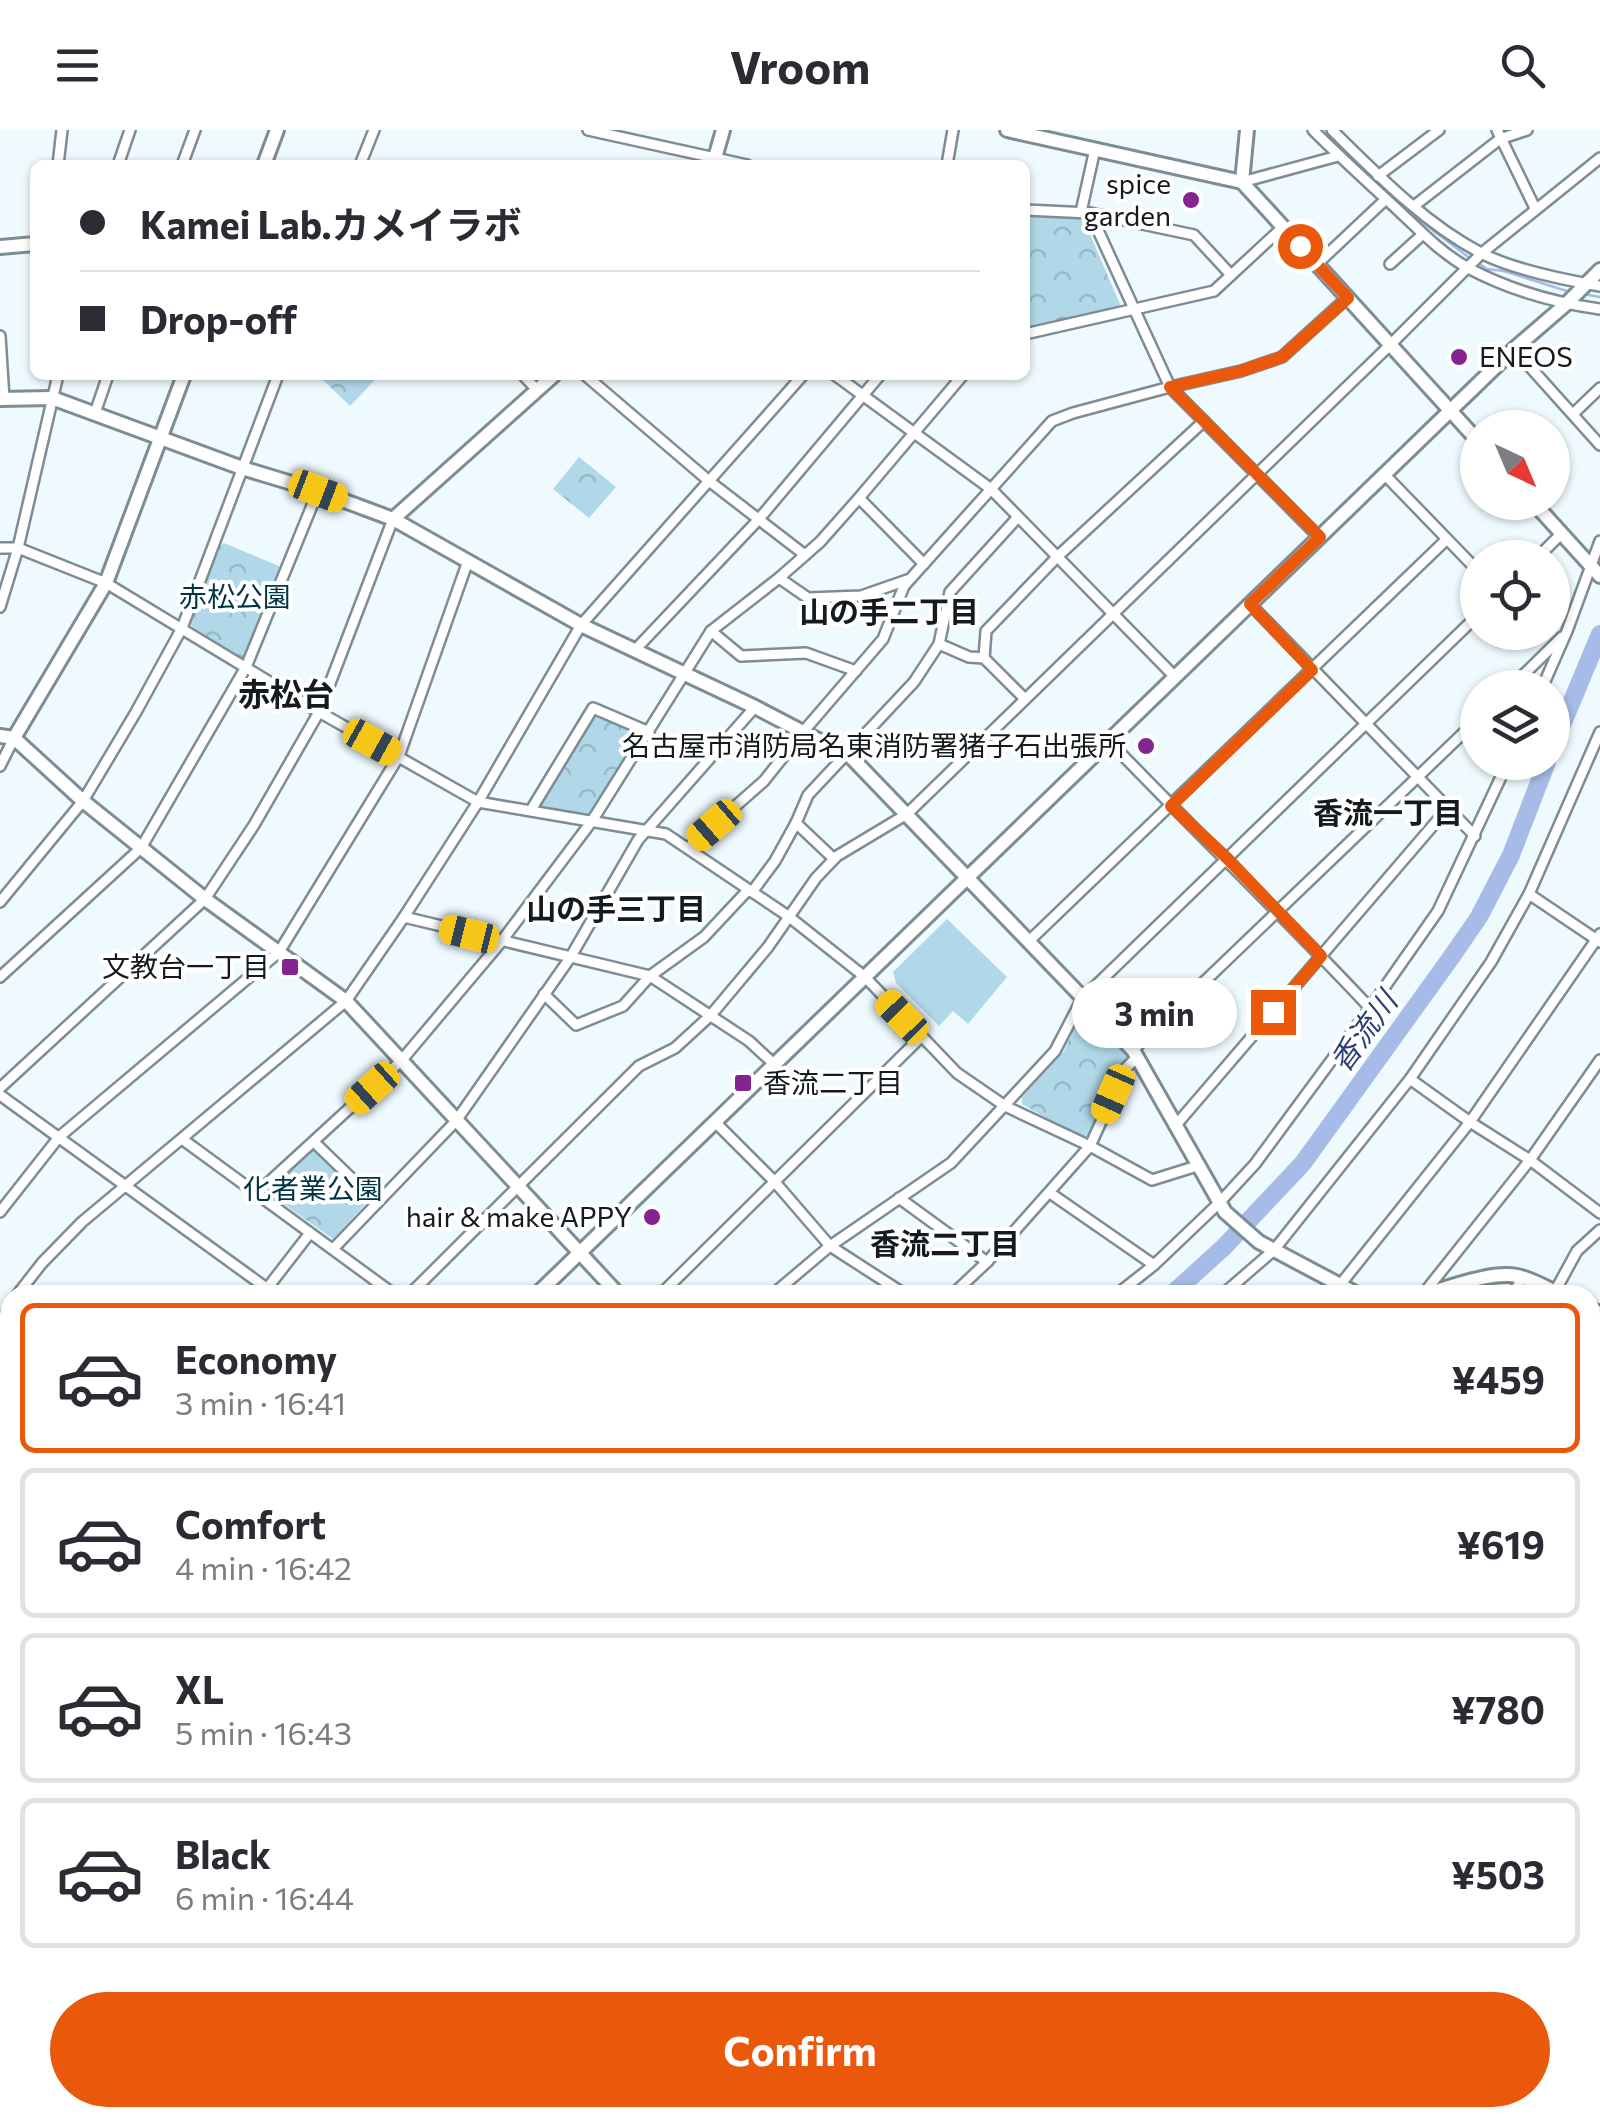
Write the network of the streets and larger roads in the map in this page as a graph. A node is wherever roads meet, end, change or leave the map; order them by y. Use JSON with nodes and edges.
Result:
{"nodes":[{"id":1,"x":62,"y":130,"type":"edge"},
{"id":2,"x":130,"y":130,"type":"edge"},
{"id":3,"x":195,"y":130,"type":"edge"},
{"id":4,"x":277,"y":130,"type":"edge"},
{"id":5,"x":374,"y":130,"type":"edge"},
{"id":6,"x":588,"y":130,"type":"edge"},
{"id":7,"x":723,"y":130,"type":"edge"},
{"id":8,"x":954,"y":130,"type":"edge"},
{"id":9,"x":1007,"y":130,"type":"edge"},
{"id":10,"x":1247,"y":130,"type":"edge"},
{"id":11,"x":1313,"y":130,"type":"edge"},
{"id":12,"x":1332,"y":130,"type":"edge"},
{"id":13,"x":1439,"y":130,"type":"edge"},
{"id":14,"x":1526,"y":130,"type":"edge"},
{"id":15,"x":1498,"y":135,"type":"edge"},
{"id":16,"x":1094,"y":149,"type":"junction"},
{"id":17,"x":1338,"y":156,"type":"junction"},
{"id":18,"x":1600,"y":158,"type":"edge"},
{"id":19,"x":59,"y":160,"type":"edge"},
{"id":20,"x":120,"y":160,"type":"edge"},
{"id":21,"x":184,"y":160,"type":"edge"},
{"id":22,"x":266,"y":160,"type":"edge"},
{"id":23,"x":362,"y":160,"type":"edge"},
{"id":24,"x":706,"y":160,"type":"edge"},
{"id":25,"x":715,"y":160,"type":"edge"},
{"id":26,"x":949,"y":160,"type":"edge"},
{"id":27,"x":1378,"y":176,"type":"junction"},
{"id":28,"x":1242,"y":182,"type":"junction"},
{"id":29,"x":1386,"y":199,"type":"junction"},
{"id":30,"x":1414,"y":206,"type":"junction"},
{"id":31,"x":1535,"y":208,"type":"junction"},
{"id":32,"x":1030,"y":210,"type":"edge"},
{"id":33,"x":1085,"y":213,"type":"junction"},
{"id":34,"x":1283,"y":227,"type":"junction"},
{"id":35,"x":1422,"y":234,"type":"junction"},
{"id":36,"x":30,"y":244,"type":"edge"},
{"id":37,"x":0,"y":246,"type":"edge"},
{"id":38,"x":1482,"y":253,"type":"junction"},
{"id":39,"x":1317,"y":264,"type":"junction"},
{"id":40,"x":1390,"y":264,"type":"dead end"},
{"id":41,"x":1467,"y":267,"type":"junction"},
{"id":42,"x":1600,"y":270,"type":"edge"},
{"id":43,"x":1231,"y":275,"type":"junction"},
{"id":44,"x":1593,"y":284,"type":"edge"},
{"id":45,"x":1348,"y":298,"type":"junction"},
{"id":46,"x":1566,"y":304,"type":"junction"},
{"id":47,"x":1600,"y":309,"type":"edge"},
{"id":48,"x":1134,"y":310,"type":"junction"},
{"id":49,"x":1030,"y":333,"type":"edge"},
{"id":50,"x":0,"y":336,"type":"edge"},
{"id":51,"x":1390,"y":345,"type":"junction"},
{"id":52,"x":1514,"y":349,"type":"junction"},
{"id":53,"x":57,"y":380,"type":"edge"},
{"id":54,"x":106,"y":380,"type":"edge"},
{"id":55,"x":182,"y":380,"type":"edge"},
{"id":56,"x":276,"y":380,"type":"edge"},
{"id":57,"x":528,"y":380,"type":"edge"},
{"id":58,"x":548,"y":380,"type":"edge"},
{"id":59,"x":591,"y":380,"type":"edge"},
{"id":60,"x":799,"y":380,"type":"edge"},
{"id":61,"x":842,"y":380,"type":"edge"},
{"id":62,"x":876,"y":380,"type":"edge"},
{"id":63,"x":959,"y":380,"type":"edge"},
{"id":64,"x":1170,"y":387,"type":"junction"},
{"id":65,"x":1600,"y":388,"type":"edge"},
{"id":66,"x":537,"y":390,"type":"junction"},
{"id":67,"x":863,"y":396,"type":"junction"},
{"id":68,"x":52,"y":398,"type":"junction"},
{"id":69,"x":2,"y":399,"type":"edge"},
{"id":70,"x":1450,"y":412,"type":"junction"},
{"id":71,"x":95,"y":413,"type":"junction"},
{"id":72,"x":1573,"y":414,"type":"junction"},
{"id":73,"x":1204,"y":421,"type":"junction"},
{"id":74,"x":1460,"y":422,"type":"edge"},
{"id":75,"x":913,"y":432,"type":"junction"},
{"id":76,"x":160,"y":438,"type":"junction"},
{"id":77,"x":1600,"y":444,"type":"edge"},
{"id":78,"x":242,"y":468,"type":"junction"},
{"id":79,"x":1257,"y":474,"type":"junction"},
{"id":80,"x":1386,"y":476,"type":"junction"},
{"id":81,"x":709,"y":481,"type":"junction"},
{"id":82,"x":990,"y":489,"type":"junction"},
{"id":83,"x":318,"y":491,"type":"junction"},
{"id":84,"x":860,"y":498,"type":"junction"},
{"id":85,"x":1018,"y":517,"type":"junction"},
{"id":86,"x":392,"y":519,"type":"junction"},
{"id":87,"x":759,"y":519,"type":"junction"},
{"id":88,"x":1549,"y":520,"type":"edge"},
{"id":89,"x":1561,"y":534,"type":"junction"},
{"id":90,"x":1320,"y":537,"type":"junction"},
{"id":91,"x":1446,"y":540,"type":"junction"},
{"id":92,"x":1555,"y":540,"type":"edge"},
{"id":93,"x":1600,"y":542,"type":"edge"},
{"id":94,"x":0,"y":548,"type":"edge"},
{"id":95,"x":18,"y":548,"type":"junction"},
{"id":96,"x":1460,"y":554,"type":"edge"},
{"id":97,"x":805,"y":555,"type":"junction"},
{"id":98,"x":1057,"y":557,"type":"junction"},
{"id":99,"x":468,"y":561,"type":"junction"},
{"id":100,"x":924,"y":564,"type":"junction"},
{"id":101,"x":1595,"y":571,"type":"edge"},
{"id":102,"x":779,"y":578,"type":"junction"},
{"id":103,"x":910,"y":579,"type":"junction"},
{"id":104,"x":106,"y":583,"type":"junction"},
{"id":105,"x":1250,"y":604,"type":"junction"},
{"id":106,"x":0,"y":607,"type":"edge"},
{"id":107,"x":1113,"y":614,"type":"junction"},
{"id":108,"x":582,"y":624,"type":"junction"},
{"id":109,"x":1570,"y":627,"type":"edge"},
{"id":110,"x":182,"y":628,"type":"junction"},
{"id":111,"x":711,"y":631,"type":"junction"},
{"id":112,"x":1460,"y":633,"type":"edge"},
{"id":113,"x":939,"y":644,"type":"junction"},
{"id":114,"x":635,"y":650,"type":"junction"},
{"id":115,"x":1549,"y":650,"type":"edge"},
{"id":116,"x":984,"y":658,"type":"junction"},
{"id":117,"x":246,"y":667,"type":"junction"},
{"id":118,"x":1312,"y":670,"type":"junction"},
{"id":119,"x":1528,"y":670,"type":"edge"},
{"id":120,"x":856,"y":671,"type":"junction"},
{"id":121,"x":686,"y":674,"type":"junction"},
{"id":122,"x":1175,"y":677,"type":"junction"},
{"id":123,"x":1025,"y":699,"type":"junction"},
{"id":124,"x":755,"y":707,"type":"junction"},
{"id":125,"x":318,"y":712,"type":"junction"},
{"id":126,"x":1366,"y":724,"type":"junction"},
{"id":127,"x":649,"y":732,"type":"junction"},
{"id":128,"x":803,"y":732,"type":"junction"},
{"id":129,"x":1600,"y":732,"type":"edge"},
{"id":130,"x":1460,"y":736,"type":"edge"},
{"id":131,"x":7,"y":737,"type":"edge"},
{"id":132,"x":1108,"y":742,"type":"junction"},
{"id":133,"x":845,"y":754,"type":"junction"},
{"id":134,"x":399,"y":756,"type":"junction"},
{"id":135,"x":0,"y":766,"type":"edge"},
{"id":136,"x":1418,"y":777,"type":"junction"},
{"id":137,"x":1500,"y":780,"type":"edge"},
{"id":138,"x":83,"y":801,"type":"junction"},
{"id":139,"x":478,"y":802,"type":"junction"},
{"id":140,"x":1171,"y":806,"type":"junction"},
{"id":141,"x":1448,"y":808,"type":"junction"},
{"id":142,"x":531,"y":810,"type":"junction"},
{"id":143,"x":906,"y":814,"type":"junction"},
{"id":144,"x":592,"y":821,"type":"junction"},
{"id":145,"x":796,"y":823,"type":"junction"},
{"id":146,"x":646,"y":831,"type":"junction"},
{"id":147,"x":1475,"y":836,"type":"junction"},
{"id":148,"x":689,"y":847,"type":"junction"},
{"id":149,"x":141,"y":848,"type":"junction"},
{"id":150,"x":1227,"y":858,"type":"junction"},
{"id":151,"x":834,"y":859,"type":"junction"},
{"id":152,"x":966,"y":879,"type":"junction"},
{"id":153,"x":750,"y":891,"type":"junction"},
{"id":154,"x":1529,"y":894,"type":"junction"},
{"id":155,"x":205,"y":899,"type":"junction"},
{"id":156,"x":0,"y":902,"type":"edge"},
{"id":157,"x":1278,"y":911,"type":"junction"},
{"id":158,"x":788,"y":916,"type":"junction"},
{"id":159,"x":404,"y":917,"type":"junction"},
{"id":160,"x":1599,"y":939,"type":"edge"},
{"id":161,"x":501,"y":942,"type":"junction"},
{"id":162,"x":1028,"y":942,"type":"junction"},
{"id":163,"x":278,"y":952,"type":"junction"},
{"id":164,"x":1321,"y":956,"type":"junction"},
{"id":165,"x":570,"y":958,"type":"junction"},
{"id":166,"x":650,"y":976,"type":"junction"},
{"id":167,"x":0,"y":977,"type":"edge"},
{"id":168,"x":864,"y":977,"type":"junction"},
{"id":169,"x":544,"y":994,"type":"junction"},
{"id":170,"x":1082,"y":998,"type":"junction"},
{"id":171,"x":346,"y":1001,"type":"junction"},
{"id":172,"x":1370,"y":1008,"type":"junction"},
{"id":173,"x":711,"y":1015,"type":"junction"},
{"id":174,"x":921,"y":1037,"type":"junction"},
{"id":175,"x":1136,"y":1054,"type":"junction"},
{"id":176,"x":1600,"y":1060,"type":"edge"},
{"id":177,"x":402,"y":1061,"type":"junction"},
{"id":178,"x":775,"y":1065,"type":"junction"},
{"id":179,"x":1590,"y":1076,"type":"junction"},
{"id":180,"x":1410,"y":1079,"type":"junction"},
{"id":181,"x":1600,"y":1086,"type":"edge"},
{"id":182,"x":0,"y":1091,"type":"edge"},
{"id":183,"x":1005,"y":1106,"type":"junction"},
{"id":184,"x":456,"y":1121,"type":"junction"},
{"id":185,"x":715,"y":1122,"type":"junction"},
{"id":186,"x":1470,"y":1122,"type":"junction"},
{"id":187,"x":1176,"y":1125,"type":"junction"},
{"id":188,"x":59,"y":1137,"type":"junction"},
{"id":189,"x":182,"y":1138,"type":"junction"},
{"id":190,"x":314,"y":1142,"type":"junction"},
{"id":191,"x":1090,"y":1146,"type":"junction"},
{"id":192,"x":1530,"y":1160,"type":"junction"},
{"id":193,"x":1197,"y":1166,"type":"junction"},
{"id":194,"x":774,"y":1181,"type":"junction"},
{"id":195,"x":126,"y":1186,"type":"junction"},
{"id":196,"x":517,"y":1187,"type":"junction"},
{"id":197,"x":1050,"y":1193,"type":"junction"},
{"id":198,"x":256,"y":1194,"type":"junction"},
{"id":199,"x":899,"y":1198,"type":"junction"},
{"id":200,"x":377,"y":1203,"type":"junction"},
{"id":201,"x":1219,"y":1203,"type":"junction"},
{"id":202,"x":0,"y":1212,"type":"edge"},
{"id":203,"x":1600,"y":1214,"type":"edge"},
{"id":204,"x":1600,"y":1230,"type":"edge"},
{"id":205,"x":310,"y":1232,"type":"junction"},
{"id":206,"x":830,"y":1246,"type":"junction"},
{"id":207,"x":332,"y":1250,"type":"junction"},
{"id":208,"x":1274,"y":1250,"type":"junction"},
{"id":209,"x":579,"y":1255,"type":"junction"},
{"id":210,"x":988,"y":1262,"type":"junction"},
{"id":211,"x":1154,"y":1265,"type":"junction"},
{"id":212,"x":1523,"y":1277,"type":"junction"},
{"id":213,"x":28,"y":1285,"type":"edge"},
{"id":214,"x":257,"y":1285,"type":"edge"},
{"id":215,"x":274,"y":1285,"type":"edge"},
{"id":216,"x":380,"y":1285,"type":"edge"},
{"id":217,"x":419,"y":1285,"type":"edge"},
{"id":218,"x":547,"y":1285,"type":"edge"},
{"id":219,"x":609,"y":1285,"type":"edge"},
{"id":220,"x":670,"y":1285,"type":"edge"},
{"id":221,"x":784,"y":1285,"type":"edge"},
{"id":222,"x":890,"y":1285,"type":"edge"},
{"id":223,"x":963,"y":1285,"type":"edge"},
{"id":224,"x":1129,"y":1285,"type":"edge"},
{"id":225,"x":1234,"y":1285,"type":"edge"},
{"id":226,"x":1340,"y":1285,"type":"joint"},
{"id":227,"x":1430,"y":1285,"type":"edge"},
{"id":228,"x":1460,"y":1285,"type":"edge"},
{"id":229,"x":1518,"y":1285,"type":"edge"},
{"id":230,"x":1539,"y":1285,"type":"edge"},
{"id":231,"x":1560,"y":1285,"type":"edge"}],
"edges":[{"from":1,"to":19,"type":"street"},
{"from":2,"to":20,"type":"street"},
{"from":3,"to":21,"type":"street"},
{"from":4,"to":22,"type":"street"},
{"from":5,"to":23,"type":"street"},
{"from":6,"to":24,"type":"street"},
{"from":7,"to":25,"type":"street"},
{"from":8,"to":26,"type":"street"},
{"from":9,"to":16,"type":"street"},
{"from":10,"to":28,"type":"street"},
{"from":11,"to":17,"type":"street"},
{"from":12,"to":27,"type":"street"},
{"from":13,"to":27,"type":"street"},
{"from":14,"to":15,"type":"street"},
{"from":15,"to":30,"type":"street"},
{"from":15,"to":31,"type":"street"},
{"from":16,"to":28,"type":"street"},
{"from":16,"to":33,"type":"street"},
{"from":17,"to":28,"type":"street"},
{"from":17,"to":29,"type":"street"},
{"from":18,"to":31,"type":"street"},
{"from":27,"to":30,"type":"street"},
{"from":28,"to":34,"type":"street"},
{"from":29,"to":35,"type":"street"},
{"from":29,"to":39,"type":"street"},
{"from":30,"to":38,"type":"street"},
{"from":31,"to":38,"type":"street"},
{"from":32,"to":33,"type":"street"},
{"from":33,"to":43,"type":"street"},
{"from":33,"to":48,"type":"street"},
{"from":34,"to":39,"type":"street"},
{"from":34,"to":43,"type":"street"},
{"from":35,"to":40,"type":"street"},
{"from":35,"to":41,"type":"street"},
{"from":36,"to":37,"type":"street"},
{"from":38,"to":41,"type":"street"},
{"from":38,"to":44,"type":"street"},
{"from":39,"to":45,"type":"street"},
{"from":41,"to":46,"type":"street"},
{"from":41,"to":51,"type":"street"},
{"from":42,"to":44,"type":"street"},
{"from":43,"to":48,"type":"street"},
{"from":44,"to":46,"type":"street"},
{"from":45,"to":51,"type":"street"},
{"from":45,"to":64,"type":"street"},
{"from":46,"to":47,"type":"street"},
{"from":46,"to":52,"type":"street"},
{"from":48,"to":49,"type":"street"},
{"from":48,"to":64,"type":"street"},
{"from":50,"to":69,"type":"street"},
{"from":51,"to":70,"type":"street"},
{"from":51,"to":79,"type":"street"},
{"from":52,"to":70,"type":"street"},
{"from":52,"to":72,"type":"street"},
{"from":53,"to":68,"type":"street"},
{"from":54,"to":71,"type":"street"},
{"from":55,"to":76,"type":"street"},
{"from":56,"to":78,"type":"street"},
{"from":57,"to":66,"type":"street"},
{"from":58,"to":66,"type":"street"},
{"from":59,"to":81,"type":"street"},
{"from":60,"to":81,"type":"street"},
{"from":61,"to":67,"type":"street"},
{"from":62,"to":67,"type":"street"},
{"from":63,"to":75,"type":"street"},
{"from":64,"to":73,"type":"street"},
{"from":64,"to":82,"type":"street"},
{"from":65,"to":72,"type":"street"},
{"from":66,"to":86,"type":"street"},
{"from":67,"to":75,"type":"street"},
{"from":67,"to":87,"type":"street"},
{"from":68,"to":69,"type":"street"},
{"from":68,"to":71,"type":"street"},
{"from":68,"to":95,"type":"street"},
{"from":70,"to":74,"type":"street"},
{"from":70,"to":80,"type":"street"},
{"from":71,"to":76,"type":"street"},
{"from":72,"to":77,"type":"street"},
{"from":73,"to":79,"type":"street"},
{"from":73,"to":98,"type":"street"},
{"from":75,"to":82,"type":"street"},
{"from":75,"to":84,"type":"street"},
{"from":76,"to":78,"type":"street"},
{"from":76,"to":104,"type":"street"},
{"from":78,"to":83,"type":"street"},
{"from":78,"to":110,"type":"street"},
{"from":79,"to":90,"type":"street"},
{"from":79,"to":107,"type":"street"},
{"from":80,"to":90,"type":"street"},
{"from":80,"to":91,"type":"street"},
{"from":81,"to":87,"type":"street"},
{"from":81,"to":108,"type":"street"},
{"from":82,"to":85,"type":"street"},
{"from":82,"to":100,"type":"street"},
{"from":83,"to":86,"type":"street"},
{"from":83,"to":117,"type":"street"},
{"from":84,"to":97,"type":"street"},
{"from":84,"to":100,"type":"street"},
{"from":85,"to":98,"type":"street"},
{"from":85,"to":113,"type":"street"},
{"from":86,"to":99,"type":"street"},
{"from":86,"to":125,"type":"street"},
{"from":87,"to":97,"type":"street"},
{"from":87,"to":114,"type":"street"},
{"from":88,"to":89,"type":"street"},
{"from":89,"to":92,"type":"street"},
{"from":89,"to":101,"type":"street"},
{"from":90,"to":105,"type":"street"},
{"from":91,"to":96,"type":"street"},
{"from":91,"to":118,"type":"street"},
{"from":93,"to":101,"type":"street"},
{"from":94,"to":95,"type":"street"},
{"from":95,"to":104,"type":"street"},
{"from":95,"to":106,"type":"street"},
{"from":97,"to":102,"type":"street"},
{"from":98,"to":107,"type":"street"},
{"from":98,"to":116,"type":"street"},
{"from":99,"to":108,"type":"street"},
{"from":99,"to":134,"type":"street"},
{"from":100,"to":103,"type":"street"},
{"from":101,"to":109,"type":"street"},
{"from":102,"to":103,"type":"street"},
{"from":102,"to":111,"type":"street"},
{"from":103,"to":120,"type":"street"},
{"from":104,"to":110,"type":"street"},
{"from":104,"to":131,"type":"street"},
{"from":105,"to":118,"type":"street"},
{"from":105,"to":122,"type":"street"},
{"from":107,"to":122,"type":"street"},
{"from":107,"to":123,"type":"street"},
{"from":108,"to":114,"type":"street"},
{"from":108,"to":139,"type":"street"},
{"from":110,"to":117,"type":"street"},
{"from":110,"to":138,"type":"street"},
{"from":111,"to":120,"type":"street"},
{"from":111,"to":121,"type":"street"},
{"from":112,"to":126,"type":"street"},
{"from":113,"to":116,"type":"street"},
{"from":113,"to":133,"type":"street"},
{"from":114,"to":121,"type":"street"},
{"from":115,"to":119,"type":"street"},
{"from":116,"to":123,"type":"street"},
{"from":117,"to":125,"type":"street"},
{"from":117,"to":149,"type":"street"},
{"from":118,"to":126,"type":"street"},
{"from":118,"to":140,"type":"street"},
{"from":120,"to":128,"type":"street"},
{"from":121,"to":124,"type":"street"},
{"from":121,"to":127,"type":"street"},
{"from":122,"to":132,"type":"street"},
{"from":123,"to":143,"type":"street"},
{"from":124,"to":128,"type":"street"},
{"from":124,"to":146,"type":"street"},
{"from":125,"to":134,"type":"street"},
{"from":125,"to":155,"type":"street"},
{"from":126,"to":136,"type":"street"},
{"from":126,"to":150,"type":"street"},
{"from":127,"to":142,"type":"street"},
{"from":127,"to":144,"type":"street"},
{"from":128,"to":133,"type":"street"},
{"from":128,"to":148,"type":"street"},
{"from":129,"to":154,"type":"street"},
{"from":130,"to":136,"type":"street"},
{"from":131,"to":135,"type":"street"},
{"from":131,"to":138,"type":"street"},
{"from":132,"to":140,"type":"street"},
{"from":132,"to":152,"type":"street"},
{"from":133,"to":143,"type":"street"},
{"from":133,"to":145,"type":"street"},
{"from":134,"to":139,"type":"street"},
{"from":134,"to":163,"type":"street"},
{"from":136,"to":141,"type":"street"},
{"from":136,"to":157,"type":"street"},
{"from":137,"to":147,"type":"street"},
{"from":138,"to":149,"type":"street"},
{"from":138,"to":156,"type":"street"},
{"from":139,"to":142,"type":"street"},
{"from":139,"to":159,"type":"street"},
{"from":140,"to":150,"type":"street"},
{"from":140,"to":162,"type":"street"},
{"from":141,"to":147,"type":"street"},
{"from":141,"to":164,"type":"street"},
{"from":142,"to":144,"type":"street"},
{"from":143,"to":151,"type":"street"},
{"from":143,"to":152,"type":"street"},
{"from":144,"to":146,"type":"street"},
{"from":144,"to":161,"type":"street"},
{"from":145,"to":151,"type":"street"},
{"from":145,"to":153,"type":"street"},
{"from":146,"to":148,"type":"street"},
{"from":146,"to":165,"type":"street"},
{"from":147,"to":172,"type":"street"},
{"from":148,"to":153,"type":"street"},
{"from":149,"to":155,"type":"street"},
{"from":149,"to":167,"type":"street"},
{"from":150,"to":157,"type":"street"},
{"from":150,"to":170,"type":"street"},
{"from":151,"to":158,"type":"street"},
{"from":152,"to":162,"type":"street"},
{"from":152,"to":168,"type":"street"},
{"from":153,"to":158,"type":"street"},
{"from":153,"to":166,"type":"street"},
{"from":154,"to":160,"type":"street"},
{"from":154,"to":180,"type":"street"},
{"from":155,"to":163,"type":"street"},
{"from":155,"to":182,"type":"street"},
{"from":157,"to":164,"type":"street"},
{"from":157,"to":175,"type":"street"},
{"from":158,"to":168,"type":"street"},
{"from":158,"to":173,"type":"street"},
{"from":159,"to":161,"type":"street"},
{"from":159,"to":171,"type":"street"},
{"from":160,"to":186,"type":"street"},
{"from":161,"to":165,"type":"street"},
{"from":161,"to":177,"type":"street"},
{"from":162,"to":170,"type":"street"},
{"from":163,"to":171,"type":"street"},
{"from":163,"to":188,"type":"street"},
{"from":164,"to":172,"type":"street"},
{"from":164,"to":187,"type":"street"},
{"from":165,"to":166,"type":"street"},
{"from":165,"to":169,"type":"street"},
{"from":166,"to":169,"type":"street"},
{"from":166,"to":173,"type":"street"},
{"from":168,"to":174,"type":"street"},
{"from":168,"to":178,"type":"street"},
{"from":169,"to":184,"type":"street"},
{"from":170,"to":175,"type":"street"},
{"from":170,"to":183,"type":"street"},
{"from":171,"to":177,"type":"street"},
{"from":171,"to":189,"type":"street"},
{"from":172,"to":201,"type":"street"},
{"from":173,"to":178,"type":"street"},
{"from":173,"to":196,"type":"street"},
{"from":174,"to":183,"type":"street"},
{"from":174,"to":194,"type":"street"},
{"from":175,"to":187,"type":"street"},
{"from":175,"to":191,"type":"street"},
{"from":176,"to":179,"type":"street"},
{"from":177,"to":184,"type":"street"},
{"from":177,"to":190,"type":"street"},
{"from":178,"to":185,"type":"street"},
{"from":179,"to":181,"type":"street"},
{"from":179,"to":192,"type":"street"},
{"from":180,"to":186,"type":"street"},
{"from":180,"to":208,"type":"street"},
{"from":182,"to":188,"type":"street"},
{"from":183,"to":191,"type":"street"},
{"from":183,"to":199,"type":"street"},
{"from":184,"to":196,"type":"street"},
{"from":184,"to":200,"type":"street"},
{"from":185,"to":194,"type":"street"},
{"from":185,"to":209,"type":"street"},
{"from":186,"to":192,"type":"street"},
{"from":186,"to":226,"type":"street"},
{"from":187,"to":193,"type":"street"},
{"from":188,"to":195,"type":"street"},
{"from":188,"to":202,"type":"street"},
{"from":189,"to":195,"type":"street"},
{"from":189,"to":198,"type":"street"},
{"from":190,"to":198,"type":"street"},
{"from":190,"to":200,"type":"street"},
{"from":191,"to":193,"type":"street"},
{"from":191,"to":197,"type":"street"},
{"from":192,"to":203,"type":"street"},
{"from":192,"to":227,"type":"street"},
{"from":193,"to":201,"type":"street"},
{"from":194,"to":206,"type":"street"},
{"from":194,"to":220,"type":"street"},
{"from":195,"to":213,"type":"street"},
{"from":195,"to":214,"type":"street"},
{"from":196,"to":209,"type":"street"},
{"from":196,"to":217,"type":"street"},
{"from":197,"to":210,"type":"street"},
{"from":197,"to":211,"type":"street"},
{"from":198,"to":205,"type":"street"},
{"from":199,"to":206,"type":"street"},
{"from":199,"to":210,"type":"street"},
{"from":200,"to":207,"type":"street"},
{"from":201,"to":208,"type":"street"},
{"from":201,"to":211,"type":"street"},
{"from":204,"to":231,"type":"street"},
{"from":205,"to":207,"type":"street"},
{"from":205,"to":215,"type":"street"},
{"from":206,"to":221,"type":"street"},
{"from":206,"to":222,"type":"street"},
{"from":207,"to":216,"type":"street"},
{"from":208,"to":225,"type":"street"},
{"from":208,"to":226,"type":"street"},
{"from":209,"to":218,"type":"street"},
{"from":209,"to":219,"type":"street"},
{"from":210,"to":223,"type":"street"},
{"from":211,"to":224,"type":"street"},
{"from":212,"to":228,"type":"street"},
{"from":212,"to":229,"type":"street"},
{"from":212,"to":230,"type":"street"}]}
